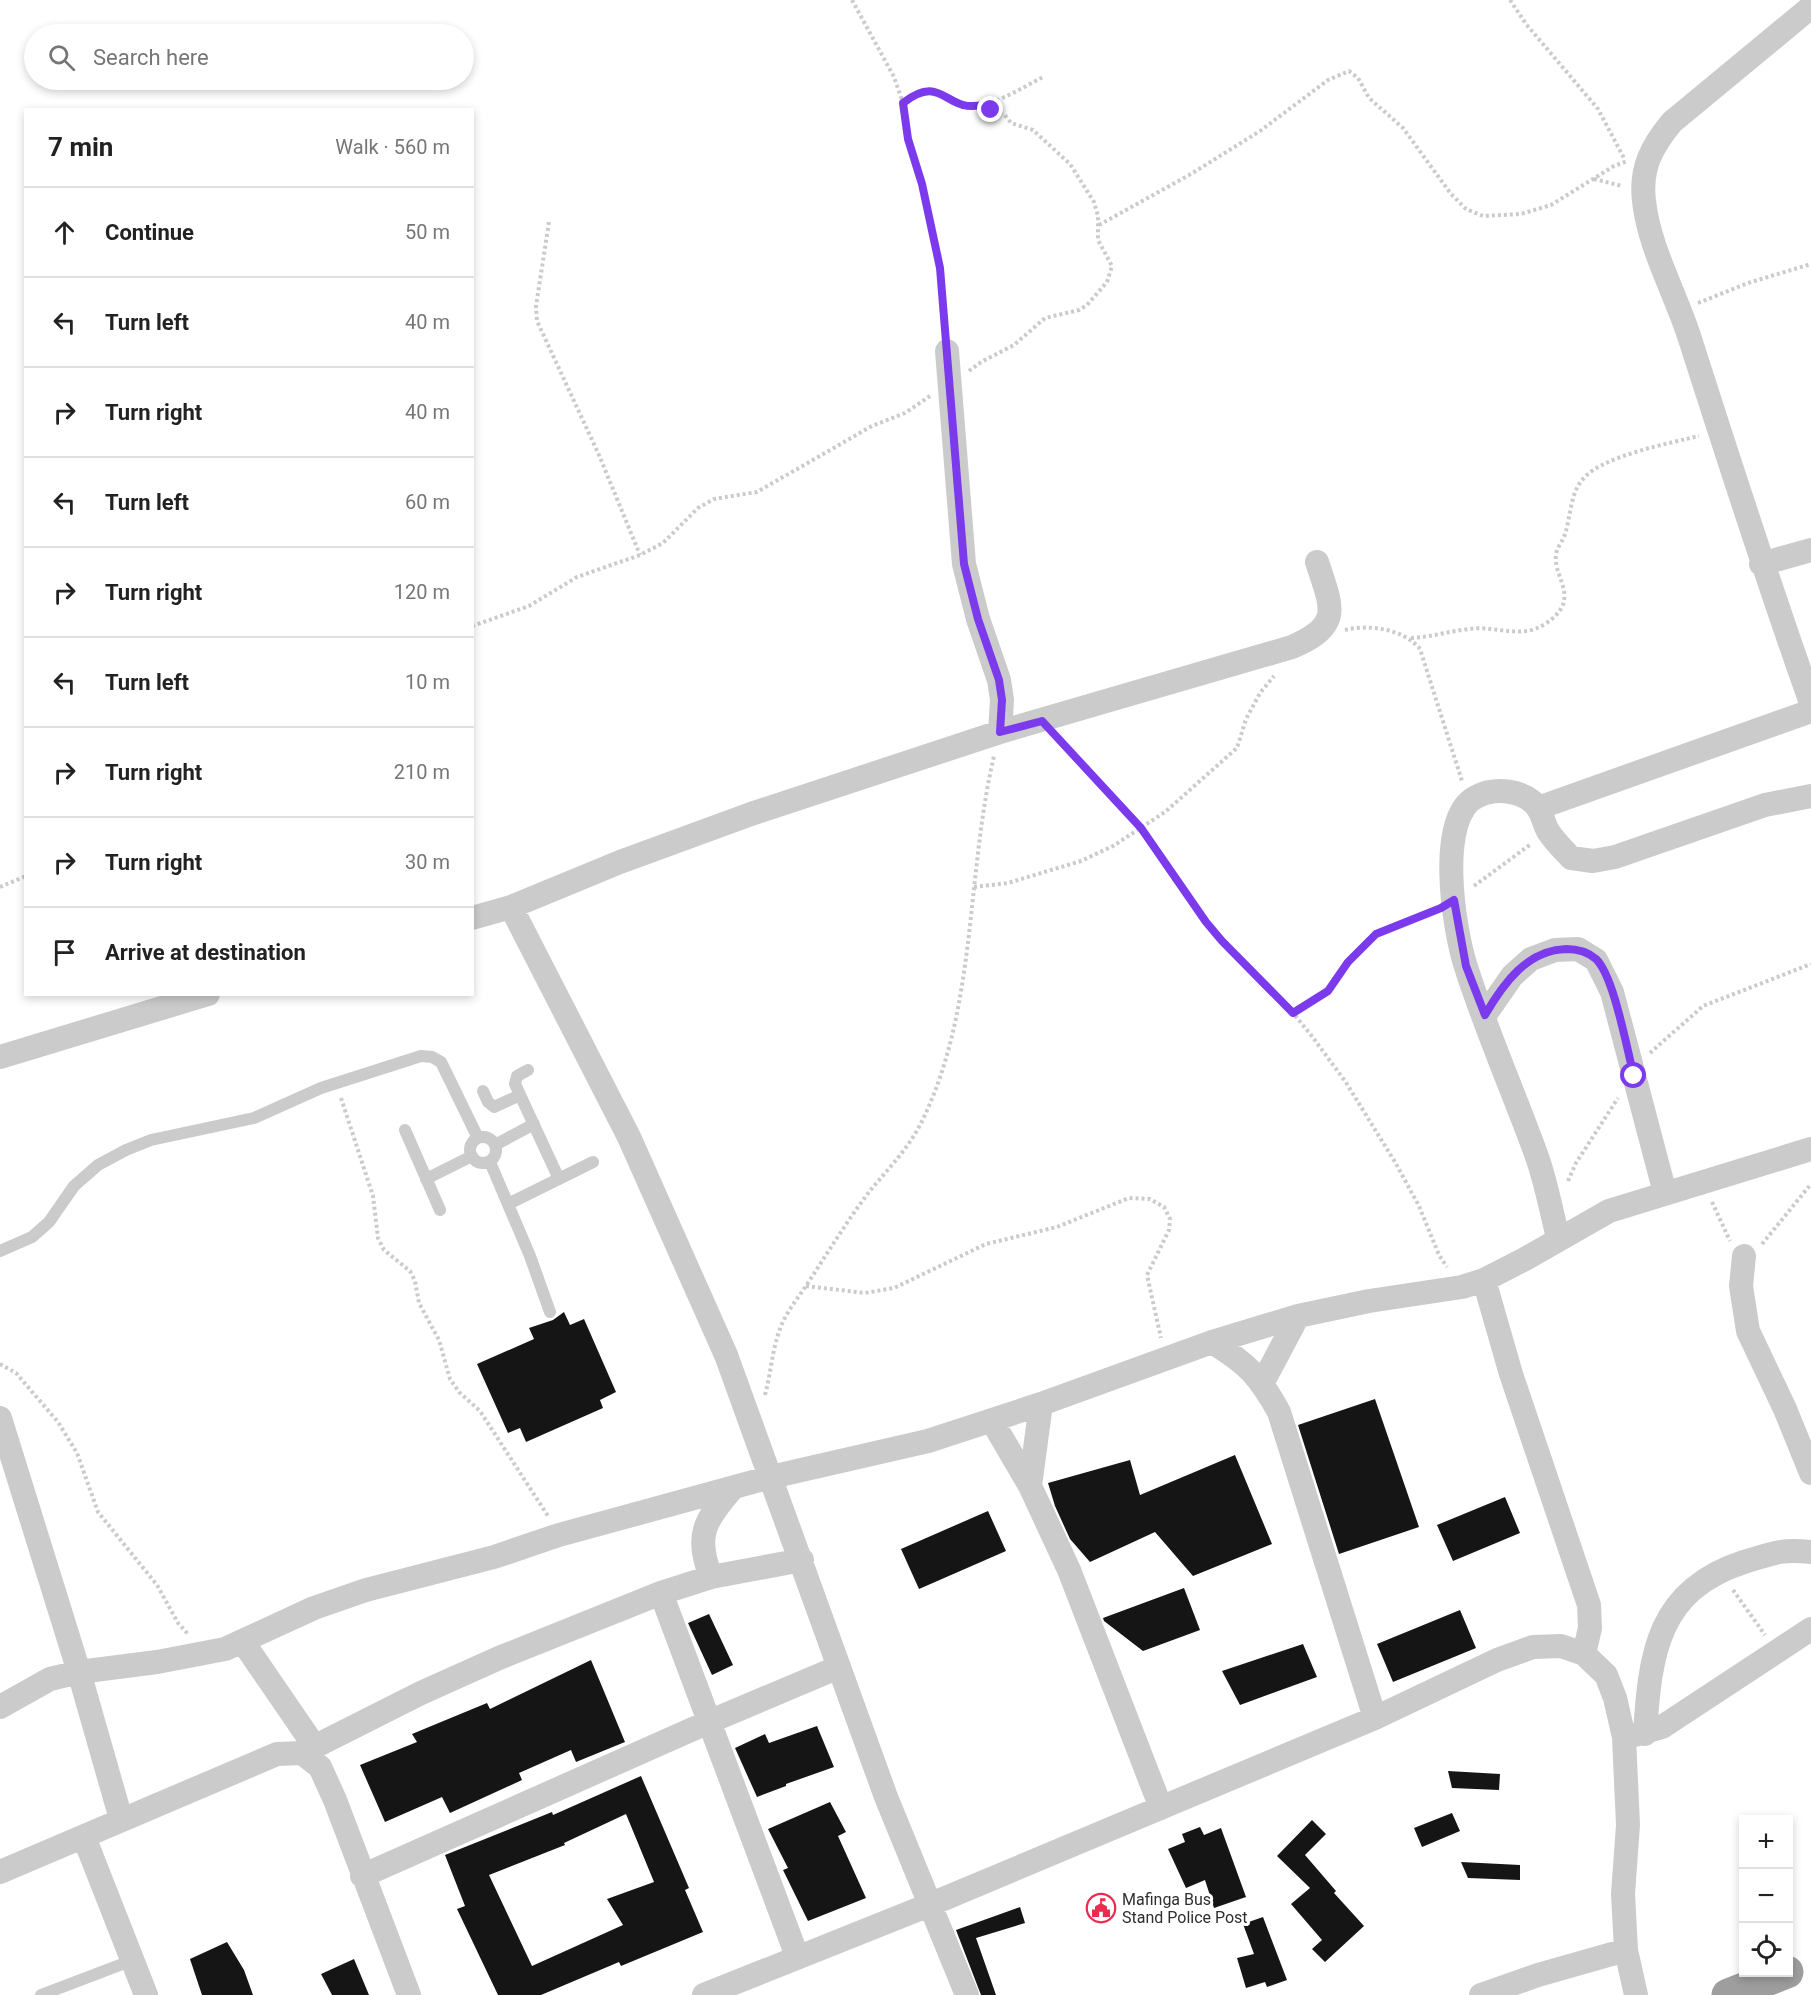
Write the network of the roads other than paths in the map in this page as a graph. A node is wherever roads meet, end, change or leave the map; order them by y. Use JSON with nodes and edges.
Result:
{"nodes":[{"id":1,"x":1811,"y":7,"type":"edge"},
{"id":2,"x":947,"y":351,"type":"road end"},
{"id":3,"x":1811,"y":550,"type":"edge"},
{"id":4,"x":1317,"y":562,"type":"dead end"},
{"id":5,"x":1761,"y":564,"type":"junction"},
{"id":6,"x":1811,"y":703,"type":"edge"},
{"id":7,"x":1811,"y":711,"type":"edge"},
{"id":8,"x":1000,"y":732,"type":"junction"},
{"id":9,"x":1811,"y":796,"type":"edge"},
{"id":10,"x":1538,"y":808,"type":"junction"},
{"id":11,"x":512,"y":907,"type":"junction"},
{"id":12,"x":474,"y":917,"type":"edge"},
{"id":13,"x":201,"y":996,"type":"edge"},
{"id":14,"x":1485,"y":1015,"type":"junction"},
{"id":15,"x":0,"y":1057,"type":"edge"},
{"id":16,"x":528,"y":1070,"type":"dead end"},
{"id":17,"x":483,"y":1091,"type":"dead end"},
{"id":18,"x":520,"y":1095,"type":"junction"},
{"id":19,"x":534,"y":1124,"type":"junction"},
{"id":20,"x":405,"y":1130,"type":"dead end"},
{"id":21,"x":478,"y":1138,"type":"junction"},
{"id":22,"x":495,"y":1145,"type":"junction"},
{"id":23,"x":1811,"y":1149,"type":"edge"},
{"id":24,"x":472,"y":1156,"type":"junction"},
{"id":25,"x":490,"y":1162,"type":"junction"},
{"id":26,"x":593,"y":1162,"type":"dead end"},
{"id":27,"x":426,"y":1179,"type":"junction"},
{"id":28,"x":558,"y":1179,"type":"junction"},
{"id":29,"x":1665,"y":1192,"type":"junction"},
{"id":30,"x":508,"y":1204,"type":"junction"},
{"id":31,"x":440,"y":1210,"type":"dead end"},
{"id":32,"x":1558,"y":1238,"type":"junction"},
{"id":33,"x":0,"y":1251,"type":"edge"},
{"id":34,"x":1744,"y":1256,"type":"road end"},
{"id":35,"x":1473,"y":1283,"type":"junction"},
{"id":36,"x":550,"y":1312,"type":"dead end"},
{"id":37,"x":1298,"y":1316,"type":"junction"},
{"id":38,"x":1212,"y":1341,"type":"junction"},
{"id":39,"x":1263,"y":1382,"type":"junction"},
{"id":40,"x":1041,"y":1404,"type":"junction"},
{"id":41,"x":0,"y":1418,"type":"edge"},
{"id":42,"x":992,"y":1421,"type":"junction"},
{"id":43,"x":1811,"y":1473,"type":"edge"},
{"id":44,"x":771,"y":1477,"type":"junction"},
{"id":45,"x":1030,"y":1486,"type":"junction"},
{"id":46,"x":730,"y":1490,"type":"junction"},
{"id":47,"x":1811,"y":1552,"type":"edge"},
{"id":48,"x":802,"y":1560,"type":"junction"},
{"id":49,"x":711,"y":1577,"type":"junction"},
{"id":50,"x":661,"y":1593,"type":"junction"},
{"id":51,"x":1811,"y":1629,"type":"edge"},
{"id":52,"x":234,"y":1646,"type":"junction"},
{"id":53,"x":1584,"y":1654,"type":"junction"},
{"id":54,"x":839,"y":1667,"type":"junction"},
{"id":55,"x":79,"y":1671,"type":"junction"},
{"id":56,"x":0,"y":1707,"type":"edge"},
{"id":57,"x":1375,"y":1718,"type":"junction"},
{"id":58,"x":711,"y":1720,"type":"junction"},
{"id":59,"x":1634,"y":1736,"type":"junction"},
{"id":60,"x":308,"y":1750,"type":"junction"},
{"id":61,"x":1161,"y":1808,"type":"junction"},
{"id":62,"x":121,"y":1819,"type":"junction"},
{"id":63,"x":84,"y":1837,"type":"junction"},
{"id":64,"x":0,"y":1872,"type":"edge"},
{"id":65,"x":362,"y":1876,"type":"junction"},
{"id":66,"x":929,"y":1905,"type":"junction"},
{"id":67,"x":1626,"y":1950,"type":"junction"},
{"id":68,"x":797,"y":1956,"type":"junction"},
{"id":69,"x":133,"y":1960,"type":"junction"},
{"id":70,"x":1811,"y":1963,"type":"edge"},
{"id":71,"x":1793,"y":1970,"type":"edge"},
{"id":72,"x":1775,"y":1977,"type":"edge"},
{"id":73,"x":40,"y":1995,"type":"edge"},
{"id":74,"x":146,"y":1995,"type":"edge"},
{"id":75,"x":409,"y":1995,"type":"edge"},
{"id":76,"x":704,"y":1995,"type":"edge"},
{"id":77,"x":967,"y":1995,"type":"edge"},
{"id":78,"x":1481,"y":1995,"type":"edge"},
{"id":79,"x":1636,"y":1995,"type":"edge"},
{"id":80,"x":1728,"y":1995,"type":"edge"}],
"edges":[{"from":1,"to":5,"type":"street"},
{"from":2,"to":8,"type":"street"},
{"from":3,"to":5,"type":"street"},
{"from":4,"to":8,"type":"street"},
{"from":5,"to":6,"type":"street"},
{"from":7,"to":10,"type":"street"},
{"from":8,"to":11,"type":"street"},
{"from":9,"to":10,"type":"street"},
{"from":10,"to":14,"type":"street"},
{"from":11,"to":12,"type":"street"},
{"from":11,"to":44,"type":"street"},
{"from":13,"to":15,"type":"street"},
{"from":14,"to":29,"type":"street"},
{"from":14,"to":32,"type":"street"},
{"from":16,"to":18,"type":"lane"},
{"from":17,"to":18,"type":"lane"},
{"from":18,"to":19,"type":"lane"},
{"from":19,"to":22,"type":"lane"},
{"from":19,"to":28,"type":"lane"},
{"from":20,"to":27,"type":"lane"},
{"from":21,"to":22,"type":"lane"},
{"from":21,"to":24,"type":"lane"},
{"from":21,"to":33,"type":"lane"},
{"from":22,"to":25,"type":"lane"},
{"from":23,"to":29,"type":"street"},
{"from":24,"to":25,"type":"lane"},
{"from":24,"to":27,"type":"lane"},
{"from":25,"to":30,"type":"lane"},
{"from":26,"to":28,"type":"lane"},
{"from":27,"to":31,"type":"lane"},
{"from":28,"to":30,"type":"lane"},
{"from":29,"to":32,"type":"street"},
{"from":30,"to":36,"type":"lane"},
{"from":32,"to":35,"type":"street"},
{"from":34,"to":43,"type":"street"},
{"from":35,"to":37,"type":"street"},
{"from":35,"to":53,"type":"street"},
{"from":37,"to":38,"type":"street"},
{"from":37,"to":39,"type":"street"},
{"from":38,"to":39,"type":"street"},
{"from":38,"to":40,"type":"street"},
{"from":39,"to":57,"type":"street"},
{"from":40,"to":42,"type":"street"},
{"from":40,"to":45,"type":"street"},
{"from":41,"to":55,"type":"street"},
{"from":42,"to":44,"type":"street"},
{"from":42,"to":45,"type":"street"},
{"from":44,"to":46,"type":"street"},
{"from":44,"to":48,"type":"street"},
{"from":45,"to":61,"type":"street"},
{"from":46,"to":49,"type":"street"},
{"from":46,"to":52,"type":"street"},
{"from":47,"to":59,"type":"street"},
{"from":48,"to":49,"type":"street"},
{"from":48,"to":54,"type":"street"},
{"from":49,"to":50,"type":"street"},
{"from":50,"to":58,"type":"street"},
{"from":50,"to":60,"type":"street"},
{"from":51,"to":59,"type":"street"},
{"from":52,"to":55,"type":"street"},
{"from":52,"to":60,"type":"street"},
{"from":53,"to":57,"type":"street"},
{"from":53,"to":59,"type":"street"},
{"from":54,"to":58,"type":"street"},
{"from":54,"to":66,"type":"street"},
{"from":55,"to":56,"type":"street"},
{"from":55,"to":62,"type":"street"},
{"from":57,"to":61,"type":"street"},
{"from":58,"to":65,"type":"street"},
{"from":58,"to":68,"type":"street"},
{"from":59,"to":67,"type":"street"},
{"from":60,"to":62,"type":"street"},
{"from":60,"to":65,"type":"street"},
{"from":61,"to":66,"type":"street"},
{"from":62,"to":63,"type":"street"},
{"from":63,"to":64,"type":"street"},
{"from":63,"to":69,"type":"street"},
{"from":65,"to":75,"type":"street"},
{"from":66,"to":68,"type":"street"},
{"from":66,"to":77,"type":"street"},
{"from":67,"to":78,"type":"street"},
{"from":67,"to":79,"type":"street"},
{"from":68,"to":76,"type":"street"},
{"from":69,"to":73,"type":"lane"},
{"from":69,"to":74,"type":"street"},
{"from":70,"to":71,"type":"highway"},
{"from":72,"to":80,"type":"highway"}]}
